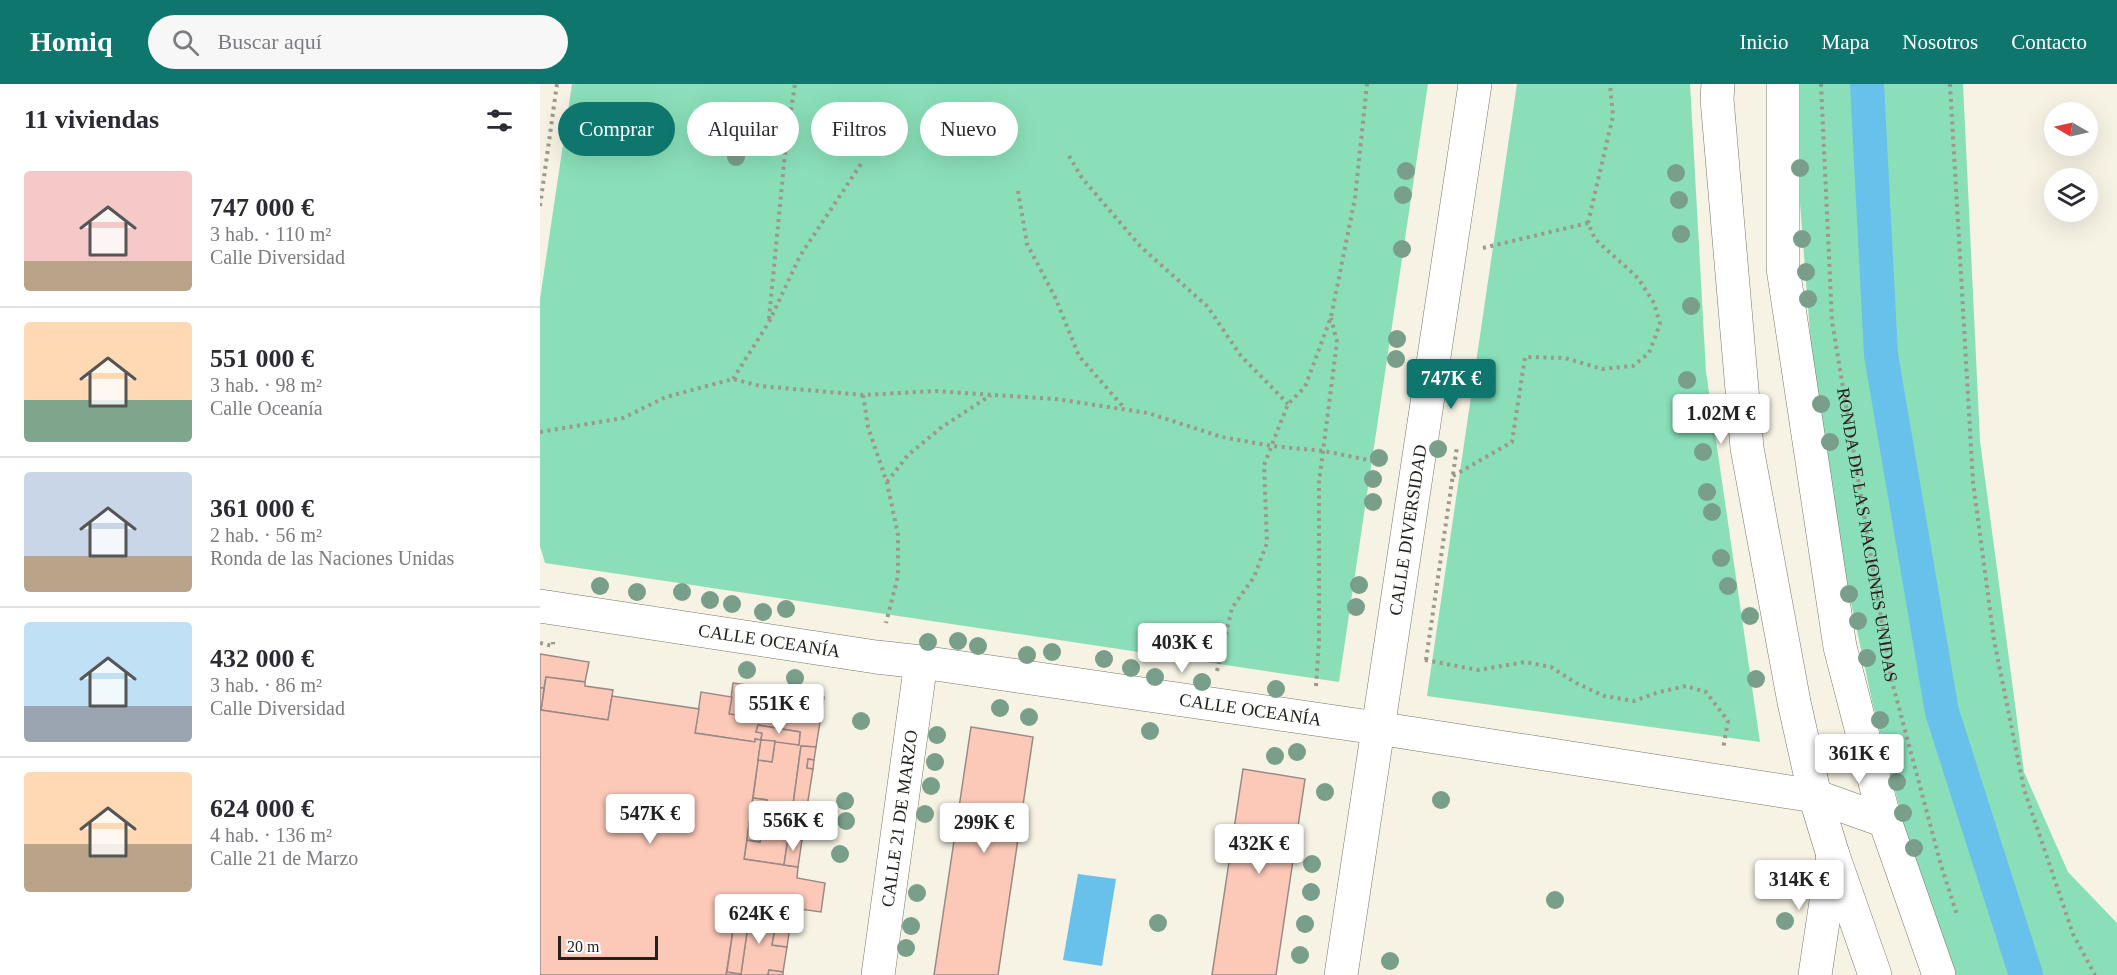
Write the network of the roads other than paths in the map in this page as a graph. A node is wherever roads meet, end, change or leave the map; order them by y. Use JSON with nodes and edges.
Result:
{"nodes":[{"id":1,"x":1475,"y":84,"type":"edge"},
{"id":2,"x":1718,"y":84,"type":"edge"},
{"id":3,"x":1783,"y":84,"type":"edge"},
{"id":4,"x":540,"y":606,"type":"edge"},
{"id":5,"x":921,"y":662,"type":"junction"},
{"id":6,"x":1377,"y":728,"type":"junction"},
{"id":7,"x":1815,"y":796,"type":"junction"},
{"id":8,"x":1886,"y":821,"type":"junction"},
{"id":9,"x":1833,"y":855,"type":"junction"},
{"id":10,"x":878,"y":975,"type":"edge"},
{"id":11,"x":1341,"y":975,"type":"edge"},
{"id":12,"x":1815,"y":975,"type":"edge"},
{"id":13,"x":1875,"y":975,"type":"edge"},
{"id":14,"x":1939,"y":975,"type":"edge"}],
"edges":[{"from":1,"to":6,"type":"street","name":"CALLE DIVERSIDAD"},
{"from":2,"to":7,"type":"street"},
{"from":3,"to":8,"type":"street"},
{"from":4,"to":5,"type":"street","name":"CALLE OCEANÍA"},
{"from":5,"to":6,"type":"street","name":"CALLE OCEANÍA"},
{"from":5,"to":10,"type":"street","name":"CALLE 21 DE MARZO"},
{"from":6,"to":7,"type":"street","name":"CALLE OCEANÍA"},
{"from":6,"to":11,"type":"street","name":"CALLE DIVERSIDAD"},
{"from":7,"to":8,"type":"street","name":"CALLE OCEANÍA"},
{"from":7,"to":9,"type":"street"},
{"from":8,"to":14,"type":"street"},
{"from":9,"to":12,"type":"street"},
{"from":9,"to":13,"type":"street"}]}
